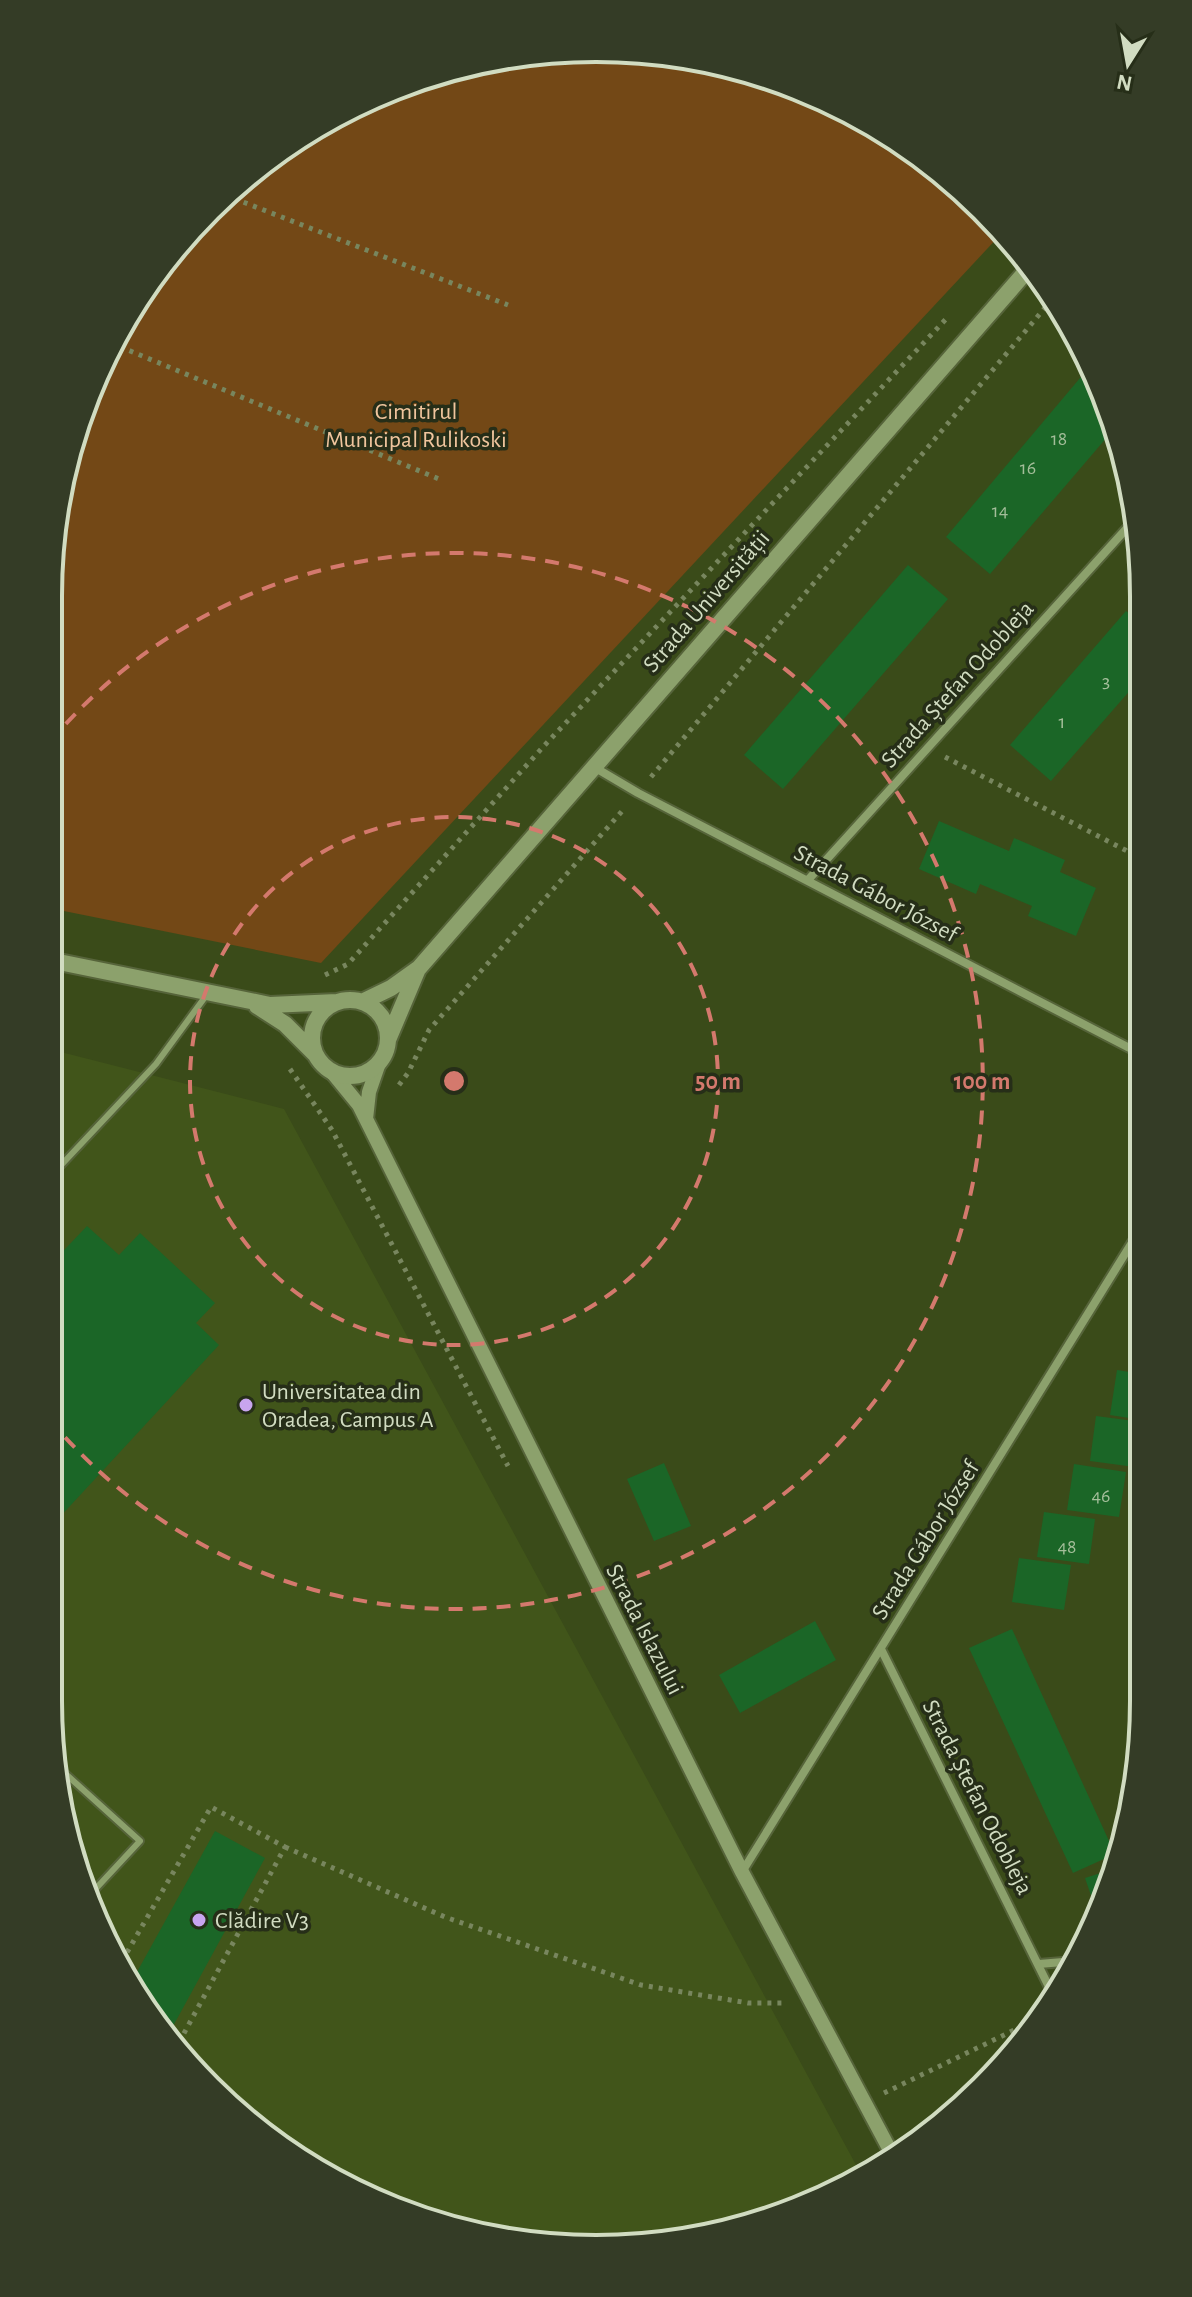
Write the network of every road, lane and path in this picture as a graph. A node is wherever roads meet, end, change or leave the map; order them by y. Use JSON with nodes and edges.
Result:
{"nodes":[{"id":1,"x":238,"y":200,"type":"edge"},
{"id":2,"x":1023,"y":275,"type":"edge"},
{"id":3,"x":508,"y":305,"type":"dead end"},
{"id":4,"x":1045,"y":308,"type":"edge"},
{"id":5,"x":948,"y":317,"type":"dead end"},
{"id":6,"x":123,"y":348,"type":"edge"},
{"id":7,"x":439,"y":479,"type":"dead end"},
{"id":8,"x":1125,"y":530,"type":"edge"},
{"id":9,"x":926,"y":748,"type":"junction"},
{"id":10,"x":593,"y":767,"type":"junction"},
{"id":11,"x":638,"y":793,"type":"junction"},
{"id":12,"x":1129,"y":852,"type":"edge"},
{"id":13,"x":808,"y":880,"type":"junction"},
{"id":14,"x":62,"y":963,"type":"edge"},
{"id":15,"x":419,"y":968,"type":"junction"},
{"id":16,"x":318,"y":979,"type":"dead end"},
{"id":17,"x":208,"y":993,"type":"junction"},
{"id":18,"x":245,"y":1000,"type":"junction"},
{"id":19,"x":337,"y":1002,"type":"junction"},
{"id":20,"x":362,"y":1002,"type":"junction"},
{"id":21,"x":388,"y":1040,"type":"junction"},
{"id":22,"x":1130,"y":1048,"type":"edge"},
{"id":23,"x":315,"y":1054,"type":"junction"},
{"id":24,"x":283,"y":1059,"type":"dead end"},
{"id":25,"x":379,"y":1063,"type":"junction"},
{"id":26,"x":332,"y":1072,"type":"junction"},
{"id":27,"x":366,"y":1119,"type":"junction"},
{"id":28,"x":62,"y":1164,"type":"edge"},
{"id":29,"x":1130,"y":1246,"type":"edge"},
{"id":30,"x":509,"y":1468,"type":"dead end"},
{"id":31,"x":881,"y":1649,"type":"junction"},
{"id":32,"x":68,"y":1776,"type":"edge"},
{"id":33,"x":285,"y":1847,"type":"junction"},
{"id":34,"x":742,"y":1872,"type":"junction"},
{"id":35,"x":96,"y":1888,"type":"edge"},
{"id":36,"x":126,"y":1954,"type":"edge"},
{"id":37,"x":1061,"y":1962,"type":"edge"},
{"id":38,"x":1039,"y":1964,"type":"junction"},
{"id":39,"x":1048,"y":1984,"type":"edge"},
{"id":40,"x":782,"y":1989,"type":"dead end"},
{"id":41,"x":1018,"y":2028,"type":"edge"},
{"id":42,"x":182,"y":2037,"type":"edge"},
{"id":43,"x":865,"y":2102,"type":"junction"},
{"id":44,"x":889,"y":2148,"type":"edge"}],
"edges":[{"from":1,"to":3,"type":"path"},
{"from":2,"to":10,"type":"main road","name":"Strada Universității"},
{"from":4,"to":11,"type":"path"},
{"from":5,"to":16,"type":"path"},
{"from":6,"to":7,"type":"path"},
{"from":8,"to":9,"type":"street","name":"Strada Ștefan Odobleja"},
{"from":9,"to":12,"type":"path"},
{"from":9,"to":13,"type":"street","name":"Strada Ștefan Odobleja"},
{"from":10,"to":11,"type":"street","name":"Strada Gábor József"},
{"from":10,"to":15,"type":"main road","name":"Strada Universității"},
{"from":11,"to":13,"type":"street","name":"Strada Gábor József"},
{"from":11,"to":27,"type":"path"},
{"from":13,"to":22,"type":"street","name":"Strada Gábor József"},
{"from":14,"to":17,"type":"main road"},
{"from":15,"to":20,"type":"main road","name":"Strada Universității"},
{"from":15,"to":21,"type":"main road","name":"Strada Universității"},
{"from":17,"to":18,"type":"main road"},
{"from":17,"to":28,"type":"lane"},
{"from":18,"to":19,"type":"main road"},
{"from":18,"to":23,"type":"main road"},
{"from":19,"to":20,"type":"main road"},
{"from":19,"to":23,"type":"main road"},
{"from":20,"to":21,"type":"main road"},
{"from":21,"to":25,"type":"main road"},
{"from":23,"to":26,"type":"main road"},
{"from":24,"to":30,"type":"path"},
{"from":25,"to":26,"type":"main road"},
{"from":25,"to":27,"type":"street"},
{"from":26,"to":27,"type":"street","name":"Strada Islazului"},
{"from":27,"to":34,"type":"street","name":"Strada Islazului"},
{"from":29,"to":31,"type":"street","name":"Strada Gábor József"},
{"from":31,"to":34,"type":"street","name":"Strada Gábor József"},
{"from":31,"to":38,"type":"street","name":"Strada Ștefan Odobleja"},
{"from":32,"to":35,"type":"lane"},
{"from":33,"to":36,"type":"path"},
{"from":33,"to":40,"type":"path"},
{"from":33,"to":42,"type":"path"},
{"from":34,"to":43,"type":"street","name":"Strada Islazului"},
{"from":37,"to":38,"type":"street"},
{"from":38,"to":39,"type":"street","name":"Strada Ștefan Odobleja"},
{"from":41,"to":43,"type":"path"},
{"from":43,"to":44,"type":"street","name":"Strada Islazului"}]}
